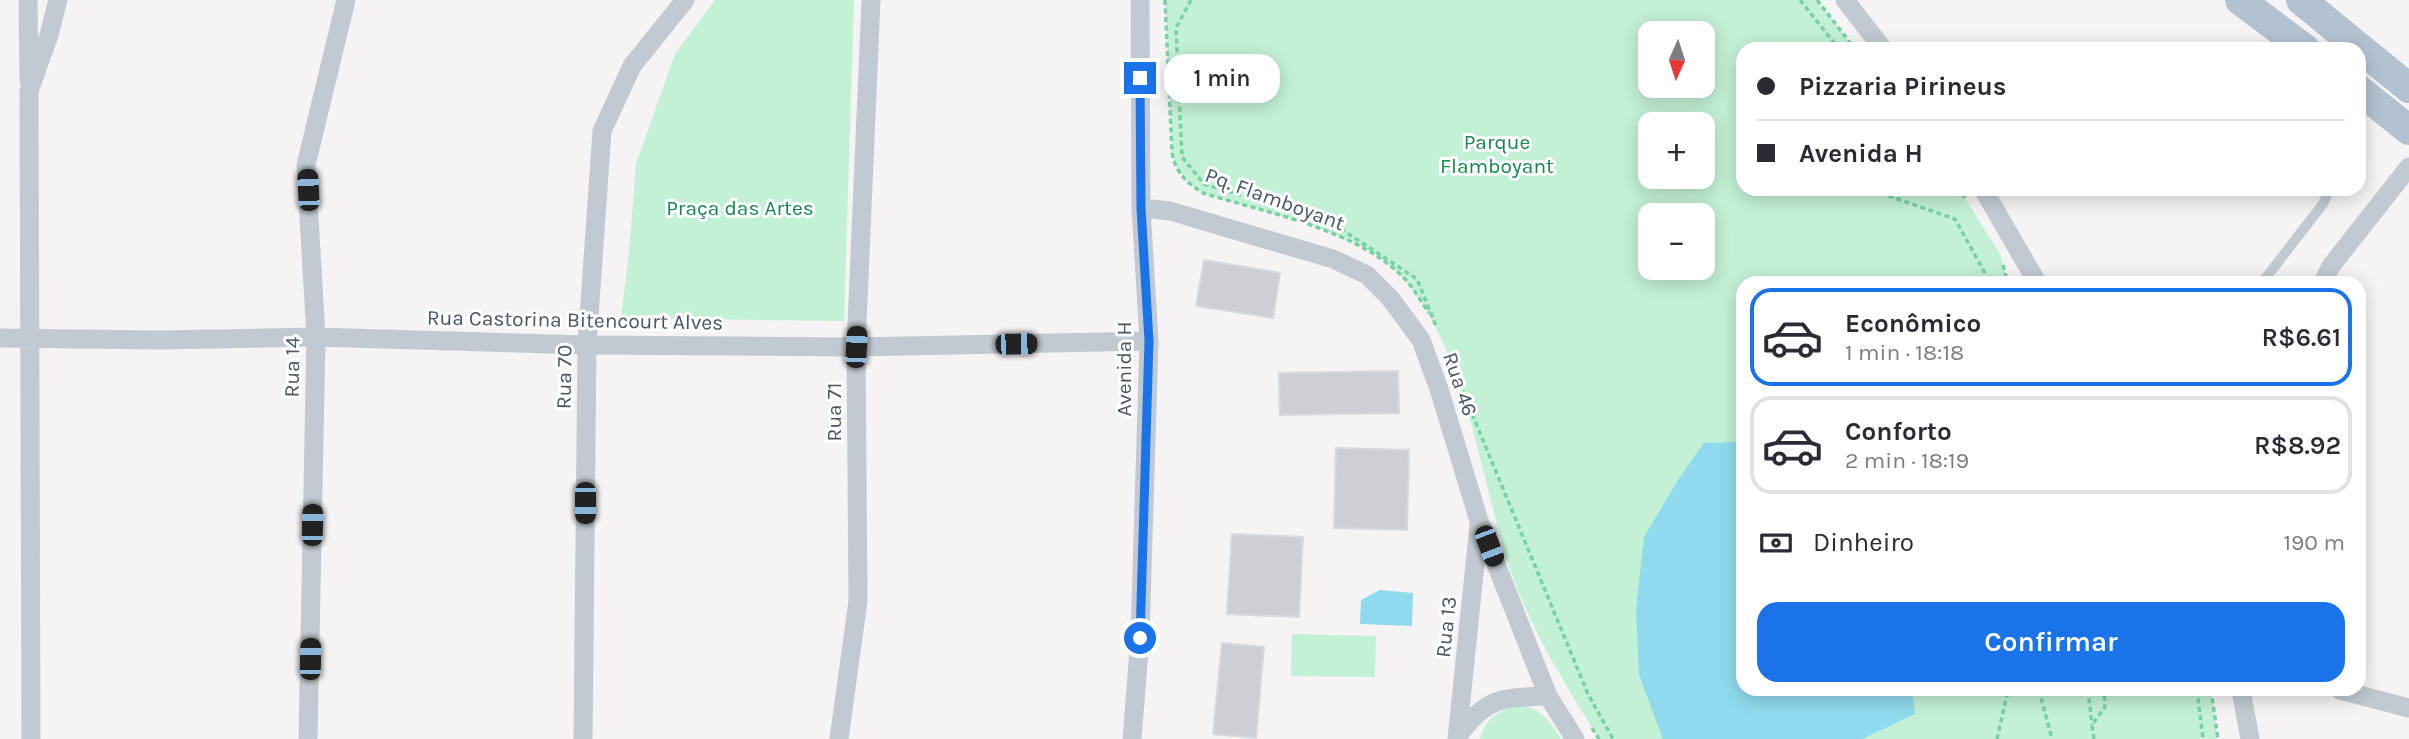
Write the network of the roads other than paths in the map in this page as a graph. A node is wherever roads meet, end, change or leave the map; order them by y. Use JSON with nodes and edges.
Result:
{"nodes":[{"id":1,"x":27,"y":0,"type":"edge"},
{"id":2,"x":58,"y":0,"type":"edge"},
{"id":3,"x":346,"y":0,"type":"edge"},
{"id":4,"x":685,"y":0,"type":"edge"},
{"id":5,"x":871,"y":0,"type":"edge"},
{"id":6,"x":1140,"y":0,"type":"edge"},
{"id":7,"x":1844,"y":0,"type":"edge"},
{"id":8,"x":2240,"y":0,"type":"edge"},
{"id":9,"x":2301,"y":0,"type":"edge"},
{"id":10,"x":1877,"y":42,"type":"edge"},
{"id":11,"x":2296,"y":42,"type":"edge"},
{"id":12,"x":2353,"y":42,"type":"edge"},
{"id":13,"x":2366,"y":53,"type":"edge"},
{"id":14,"x":2409,"y":88,"type":"edge"},
{"id":15,"x":29,"y":91,"type":"junction"},
{"id":16,"x":2366,"y":96,"type":"edge"},
{"id":17,"x":2409,"y":130,"type":"edge"},
{"id":18,"x":2409,"y":167,"type":"edge"},
{"id":19,"x":1987,"y":196,"type":"edge"},
{"id":20,"x":2327,"y":196,"type":"edge"},
{"id":21,"x":1141,"y":208,"type":"junction"},
{"id":22,"x":2033,"y":276,"type":"edge"},
{"id":23,"x":2267,"y":276,"type":"edge"},
{"id":24,"x":2326,"y":276,"type":"edge"},
{"id":25,"x":316,"y":337,"type":"junction"},
{"id":26,"x":0,"y":338,"type":"edge"},
{"id":27,"x":30,"y":338,"type":"junction"},
{"id":28,"x":1149,"y":341,"type":"junction"},
{"id":29,"x":587,"y":345,"type":"junction"},
{"id":30,"x":856,"y":347,"type":"junction"},
{"id":31,"x":1479,"y":521,"type":"junction"},
{"id":32,"x":1548,"y":696,"type":"junction"},
{"id":33,"x":2242,"y":696,"type":"edge"},
{"id":34,"x":2363,"y":696,"type":"edge"},
{"id":35,"x":2409,"y":708,"type":"edge"},
{"id":36,"x":1457,"y":738,"type":"edge"},
{"id":37,"x":31,"y":739,"type":"edge"},
{"id":38,"x":308,"y":739,"type":"edge"},
{"id":39,"x":583,"y":739,"type":"edge"},
{"id":40,"x":839,"y":739,"type":"edge"},
{"id":41,"x":1132,"y":739,"type":"edge"},
{"id":42,"x":1574,"y":739,"type":"edge"},
{"id":43,"x":2250,"y":739,"type":"edge"}],
"edges":[{"from":1,"to":15,"type":"street"},
{"from":2,"to":15,"type":"street"},
{"from":3,"to":25,"type":"street","name":"Rua 14"},
{"from":4,"to":29,"type":"street","name":"Rua 70"},
{"from":5,"to":30,"type":"street","name":"Rua 71"},
{"from":6,"to":21,"type":"street","name":"Avenida H"},
{"from":7,"to":10,"type":"street"},
{"from":8,"to":11,"type":"main road"},
{"from":9,"to":12,"type":"main road"},
{"from":13,"to":14,"type":"main road"},
{"from":15,"to":27,"type":"street"},
{"from":16,"to":17,"type":"main road"},
{"from":18,"to":24,"type":"street"},
{"from":19,"to":22,"type":"street"},
{"from":20,"to":23,"type":"lane"},
{"from":21,"to":28,"type":"street","name":"Avenida H"},
{"from":21,"to":31,"type":"street","name":"Rua 46"},
{"from":25,"to":27,"type":"street","name":"Rua Castorina Bitencourt Alves"},
{"from":25,"to":29,"type":"street","name":"Rua Castorina Bitencourt Alves"},
{"from":25,"to":38,"type":"street","name":"Rua 14"},
{"from":26,"to":27,"type":"street","name":"Rua Castorina Bitencourt Alves"},
{"from":27,"to":37,"type":"street"},
{"from":28,"to":30,"type":"street","name":"Rua Castorina Bitencourt Alves"},
{"from":28,"to":41,"type":"street","name":"Avenida H"},
{"from":29,"to":30,"type":"street","name":"Rua Castorina Bitencourt Alves"},
{"from":29,"to":39,"type":"street","name":"Rua 70"},
{"from":30,"to":40,"type":"street","name":"Rua 71"},
{"from":31,"to":32,"type":"street","name":"Rua 46"},
{"from":31,"to":36,"type":"street","name":"Rua 13"},
{"from":32,"to":36,"type":"street","name":"Rua 13"},
{"from":32,"to":42,"type":"street","name":"Rua 46"},
{"from":33,"to":43,"type":"street"},
{"from":34,"to":35,"type":"street"}]}
